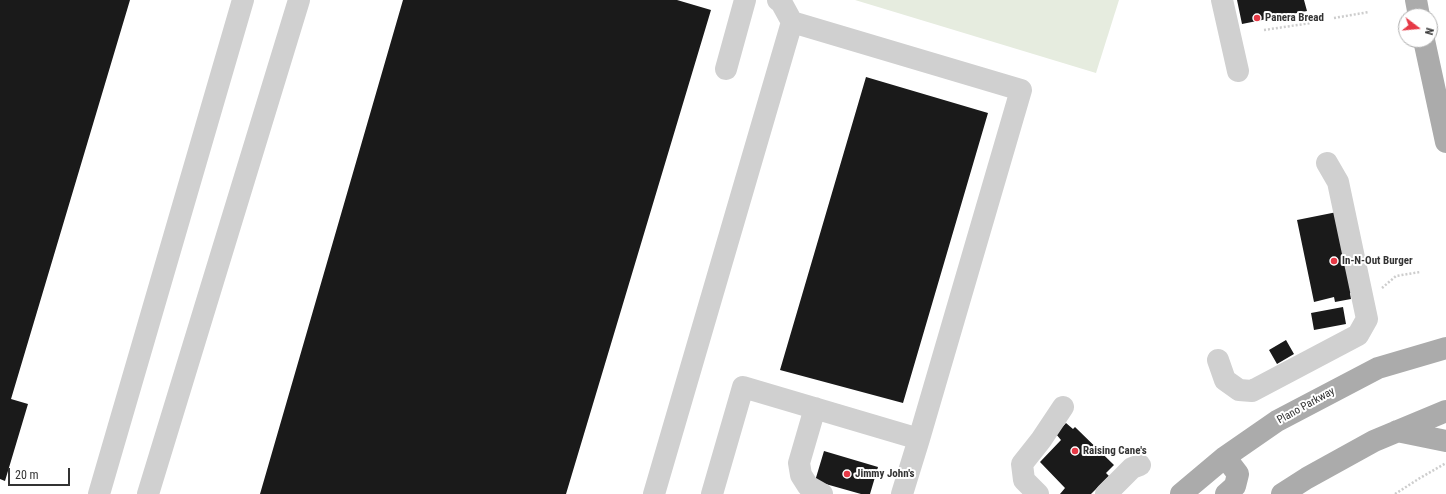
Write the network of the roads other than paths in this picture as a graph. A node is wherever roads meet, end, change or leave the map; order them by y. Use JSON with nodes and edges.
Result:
{"nodes":[{"id":1,"x":243,"y":0,"type":"edge"},
{"id":2,"x":299,"y":0,"type":"edge"},
{"id":3,"x":745,"y":0,"type":"edge"},
{"id":4,"x":778,"y":0,"type":"edge"},
{"id":5,"x":1222,"y":0,"type":"edge"},
{"id":6,"x":792,"y":22,"type":"junction"},
{"id":7,"x":1426,"y":48,"type":"edge"},
{"id":8,"x":726,"y":69,"type":"dead end"},
{"id":9,"x":1238,"y":70,"type":"dead end"},
{"id":10,"x":1446,"y":142,"type":"edge"},
{"id":11,"x":1326,"y":164,"type":"dead end"},
{"id":12,"x":1446,"y":332,"type":"edge"},
{"id":13,"x":1446,"y":348,"type":"edge"},
{"id":14,"x":1425,"y":353,"type":"junction"},
{"id":15,"x":1218,"y":360,"type":"dead end"},
{"id":16,"x":1063,"y":407,"type":"dead end"},
{"id":17,"x":815,"y":408,"type":"junction"},
{"id":18,"x":1446,"y":411,"type":"edge"},
{"id":19,"x":1397,"y":431,"type":"junction"},
{"id":20,"x":919,"y":439,"type":"junction"},
{"id":21,"x":1446,"y":441,"type":"edge"},
{"id":22,"x":1225,"y":457,"type":"junction"},
{"id":23,"x":1140,"y":465,"type":"dead end"},
{"id":24,"x":99,"y":494,"type":"edge"},
{"id":25,"x":148,"y":494,"type":"edge"},
{"id":26,"x":654,"y":494,"type":"edge"},
{"id":27,"x":712,"y":494,"type":"edge"},
{"id":28,"x":822,"y":494,"type":"edge"},
{"id":29,"x":902,"y":494,"type":"edge"},
{"id":30,"x":1038,"y":494,"type":"edge"},
{"id":31,"x":1106,"y":494,"type":"edge"},
{"id":32,"x":1181,"y":494,"type":"edge"},
{"id":33,"x":1226,"y":494,"type":"edge"},
{"id":34,"x":1282,"y":494,"type":"edge"}],
"edges":[{"from":1,"to":24,"type":"lane"},
{"from":2,"to":25,"type":"lane"},
{"from":3,"to":8,"type":"lane"},
{"from":4,"to":6,"type":"lane"},
{"from":5,"to":9,"type":"lane"},
{"from":6,"to":20,"type":"lane"},
{"from":6,"to":26,"type":"lane"},
{"from":7,"to":10,"type":"main road"},
{"from":11,"to":15,"type":"lane"},
{"from":12,"to":14,"type":"main road"},
{"from":13,"to":14,"type":"main road","name":"Plano Parkway"},
{"from":14,"to":22,"type":"main road","name":"Plano Parkway"},
{"from":16,"to":30,"type":"lane"},
{"from":17,"to":20,"type":"lane"},
{"from":17,"to":27,"type":"lane"},
{"from":17,"to":28,"type":"lane"},
{"from":18,"to":19,"type":"main road"},
{"from":19,"to":21,"type":"main road"},
{"from":19,"to":34,"type":"main road"},
{"from":20,"to":29,"type":"lane"},
{"from":22,"to":32,"type":"main road","name":"Plano Parkway"},
{"from":22,"to":33,"type":"main road"},
{"from":23,"to":31,"type":"lane"}]}
